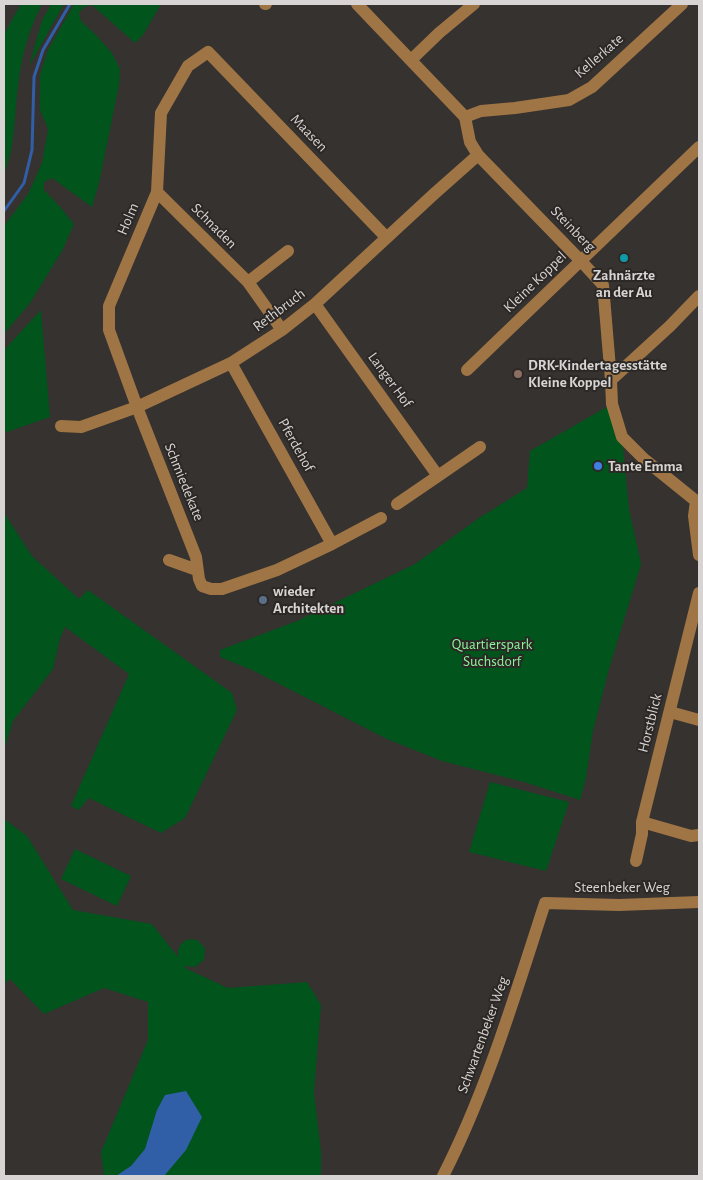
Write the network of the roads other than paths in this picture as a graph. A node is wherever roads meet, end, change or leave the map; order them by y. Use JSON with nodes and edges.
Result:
{"nodes":[{"id":1,"x":357,"y":4,"type":"edge"},
{"id":2,"x":474,"y":4,"type":"edge"},
{"id":3,"x":682,"y":4,"type":"edge"},
{"id":4,"x":208,"y":52,"type":"joint"},
{"id":5,"x":411,"y":60,"type":"junction"},
{"id":6,"x":465,"y":117,"type":"junction"},
{"id":7,"x":478,"y":155,"type":"junction"},
{"id":8,"x":696,"y":156,"type":"edge"},
{"id":9,"x":157,"y":192,"type":"junction"},
{"id":10,"x":386,"y":237,"type":"junction"},
{"id":11,"x":288,"y":252,"type":"dead end"},
{"id":12,"x":581,"y":261,"type":"junction"},
{"id":13,"x":248,"y":282,"type":"junction"},
{"id":14,"x":699,"y":296,"type":"edge"},
{"id":15,"x":315,"y":304,"type":"junction"},
{"id":16,"x":282,"y":330,"type":"junction"},
{"id":17,"x":232,"y":363,"type":"junction"},
{"id":18,"x":467,"y":370,"type":"dead end"},
{"id":19,"x":611,"y":380,"type":"junction"},
{"id":20,"x":137,"y":407,"type":"junction"},
{"id":21,"x":61,"y":426,"type":"dead end"},
{"id":22,"x":480,"y":447,"type":"dead end"},
{"id":23,"x":438,"y":476,"type":"junction"},
{"id":24,"x":697,"y":501,"type":"edge"},
{"id":25,"x":397,"y":504,"type":"dead end"},
{"id":26,"x":381,"y":518,"type":"dead end"},
{"id":27,"x":332,"y":544,"type":"junction"},
{"id":28,"x":699,"y":555,"type":"edge"},
{"id":29,"x":169,"y":560,"type":"dead end"},
{"id":30,"x":197,"y":570,"type":"junction"},
{"id":31,"x":699,"y":593,"type":"edge"},
{"id":32,"x":670,"y":712,"type":"junction"},
{"id":33,"x":699,"y":720,"type":"edge"},
{"id":34,"x":642,"y":822,"type":"junction"},
{"id":35,"x":699,"y":835,"type":"edge"},
{"id":36,"x":636,"y":862,"type":"dead end"},
{"id":37,"x":699,"y":902,"type":"edge"},
{"id":38,"x":545,"y":903,"type":"joint"},
{"id":39,"x":443,"y":1176,"type":"edge"}],
"edges":[{"from":1,"to":5,"type":"street"},
{"from":2,"to":5,"type":"street"},
{"from":3,"to":6,"type":"street","name":"Kellerkate"},
{"from":4,"to":9,"type":"street","name":"Holm"},
{"from":4,"to":10,"type":"street","name":"Maasen"},
{"from":5,"to":6,"type":"street"},
{"from":6,"to":7,"type":"street","name":"Steinberg"},
{"from":7,"to":10,"type":"street","name":"Rethbruch"},
{"from":7,"to":12,"type":"street","name":"Steinberg"},
{"from":8,"to":12,"type":"street","name":"Kleine Koppel"},
{"from":9,"to":13,"type":"street","name":"Schnaden"},
{"from":9,"to":20,"type":"street","name":"Holm"},
{"from":10,"to":15,"type":"street","name":"Rethbruch"},
{"from":11,"to":13,"type":"street"},
{"from":12,"to":18,"type":"street","name":"Kleine Koppel"},
{"from":12,"to":19,"type":"street","name":"Steinberg"},
{"from":13,"to":16,"type":"street","name":"Schnaden"},
{"from":14,"to":19,"type":"street"},
{"from":15,"to":16,"type":"street","name":"Rethbruch"},
{"from":15,"to":23,"type":"street","name":"Langer Hof"},
{"from":16,"to":17,"type":"street","name":"Rethbruch"},
{"from":17,"to":20,"type":"street","name":"Rethbruch"},
{"from":17,"to":27,"type":"street","name":"Pferdehof"},
{"from":19,"to":24,"type":"street","name":"Steinberg"},
{"from":20,"to":21,"type":"street","name":"Rethbruch"},
{"from":20,"to":30,"type":"street","name":"Schmiedekate"},
{"from":22,"to":23,"type":"street"},
{"from":23,"to":25,"type":"street"},
{"from":24,"to":28,"type":"street"},
{"from":26,"to":27,"type":"street"},
{"from":27,"to":30,"type":"street","name":"Schmiedekate"},
{"from":29,"to":30,"type":"street"},
{"from":31,"to":32,"type":"street","name":"Horstblick"},
{"from":32,"to":33,"type":"street"},
{"from":32,"to":34,"type":"street","name":"Horstblick"},
{"from":34,"to":35,"type":"street"},
{"from":34,"to":36,"type":"street","name":"Horstblick"},
{"from":37,"to":38,"type":"street","name":"Steenbeker Weg"},
{"from":38,"to":39,"type":"street","name":"Schwartenbeker Weg"}]}
